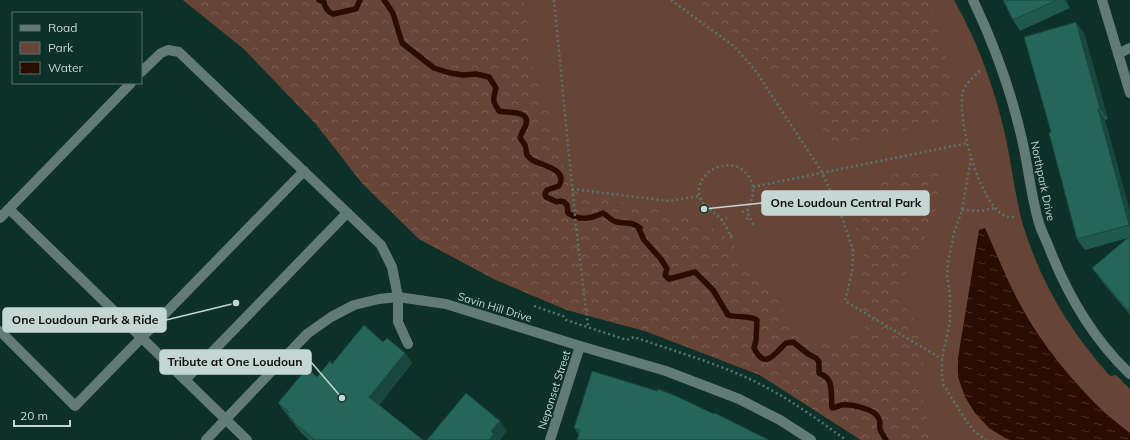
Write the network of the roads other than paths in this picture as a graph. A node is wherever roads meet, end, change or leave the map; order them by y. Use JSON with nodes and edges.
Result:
{"nodes":[{"id":1,"x":973,"y":0,"type":"edge"},
{"id":2,"x":1102,"y":0,"type":"edge"},
{"id":3,"x":1130,"y":48,"type":"edge"},
{"id":4,"x":1118,"y":54,"type":"junction"},
{"id":5,"x":142,"y":71,"type":"edge"},
{"id":6,"x":130,"y":84,"type":"edge"},
{"id":7,"x":1130,"y":93,"type":"edge"},
{"id":8,"x":304,"y":171,"type":"junction"},
{"id":9,"x":8,"y":209,"type":"junction"},
{"id":10,"x":347,"y":213,"type":"junction"},
{"id":11,"x":0,"y":218,"type":"edge"},
{"id":12,"x":398,"y":297,"type":"junction"},
{"id":13,"x":0,"y":332,"type":"edge"},
{"id":14,"x":142,"y":339,"type":"junction"},
{"id":15,"x":408,"y":344,"type":"dead end"},
{"id":16,"x":580,"y":346,"type":"junction"},
{"id":17,"x":1130,"y":374,"type":"edge"},
{"id":18,"x":185,"y":380,"type":"junction"},
{"id":19,"x":225,"y":420,"type":"junction"},
{"id":20,"x":206,"y":440,"type":"edge"},
{"id":21,"x":247,"y":440,"type":"edge"},
{"id":22,"x":550,"y":440,"type":"edge"},
{"id":23,"x":811,"y":440,"type":"edge"}],
"edges":[{"from":1,"to":17,"type":"street","name":"Northpark Drive"},
{"from":2,"to":4,"type":"street"},
{"from":3,"to":4,"type":"street"},
{"from":4,"to":7,"type":"street"},
{"from":5,"to":8,"type":"street"},
{"from":6,"to":9,"type":"street"},
{"from":8,"to":10,"type":"street"},
{"from":8,"to":14,"type":"street"},
{"from":9,"to":11,"type":"street"},
{"from":9,"to":14,"type":"street"},
{"from":10,"to":12,"type":"street"},
{"from":10,"to":18,"type":"street"},
{"from":12,"to":15,"type":"street"},
{"from":12,"to":16,"type":"street","name":"Savin Hill Drive"},
{"from":12,"to":19,"type":"street","name":"Savin Hill Drive"},
{"from":13,"to":14,"type":"street"},
{"from":14,"to":18,"type":"street"},
{"from":16,"to":22,"type":"street","name":"Neponset Street"},
{"from":16,"to":23,"type":"street","name":"Savin Hill Drive"},
{"from":18,"to":19,"type":"street"},
{"from":19,"to":20,"type":"street","name":"Savin Hill Drive"},
{"from":19,"to":21,"type":"street"}]}
